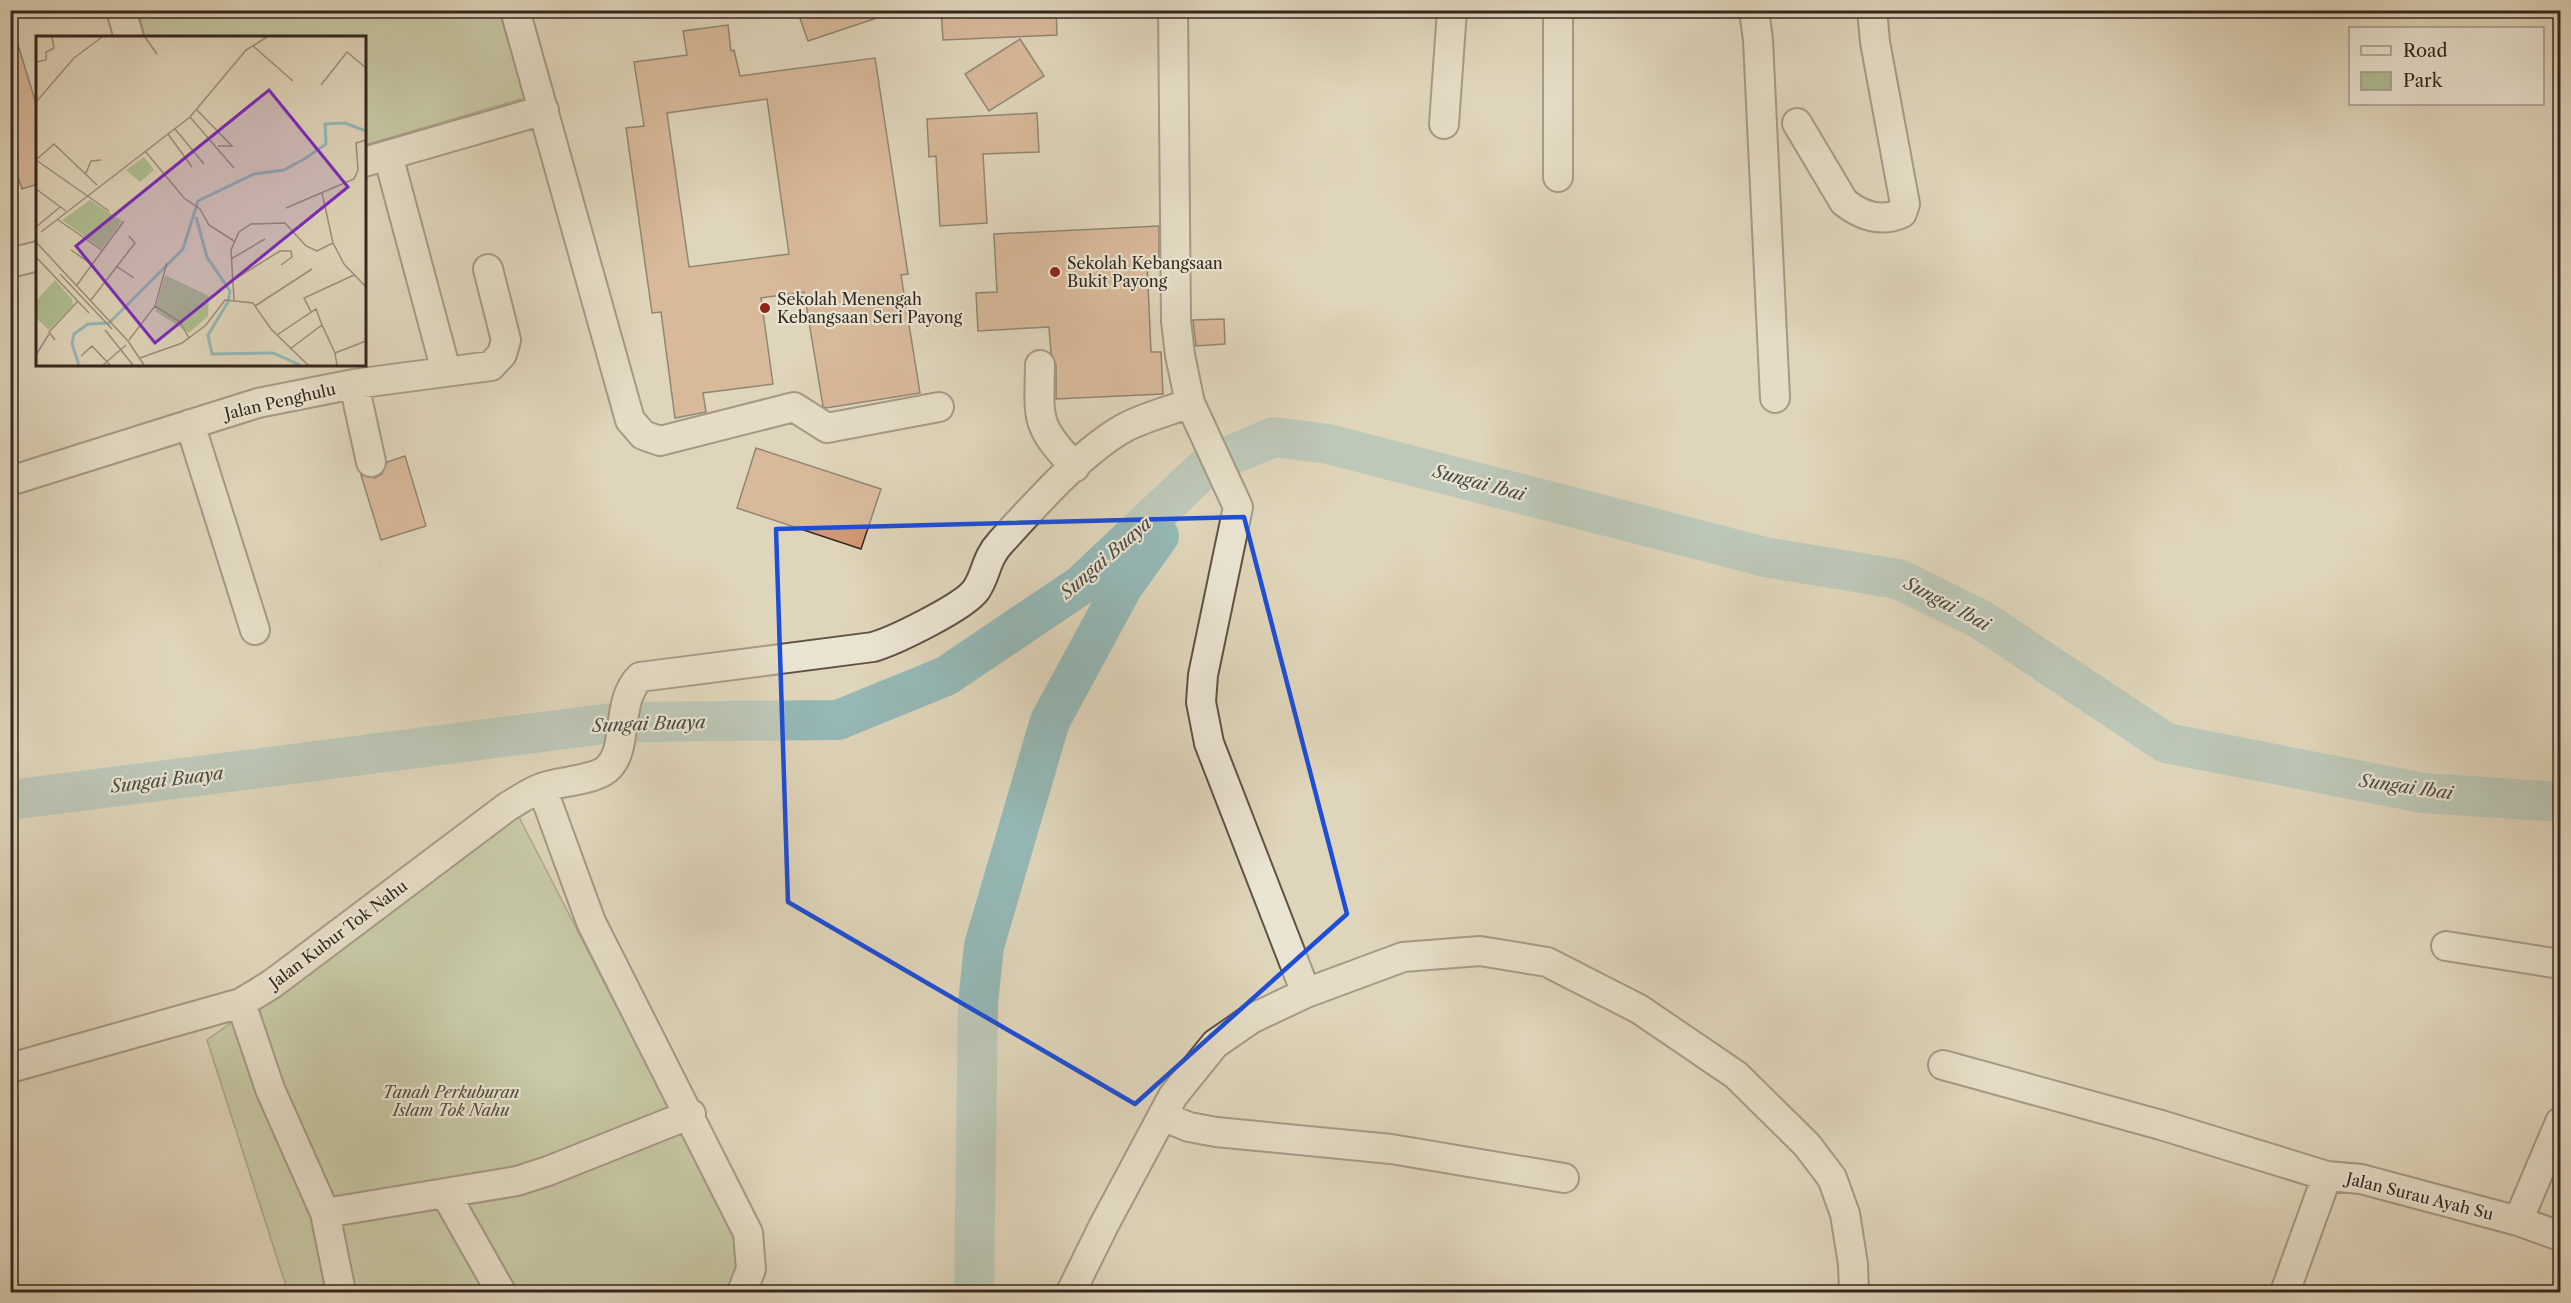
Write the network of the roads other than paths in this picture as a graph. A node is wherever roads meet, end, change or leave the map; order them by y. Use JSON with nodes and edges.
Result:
{"nodes":[{"id":1,"x":121,"y":10,"type":"edge"},
{"id":2,"x":515,"y":10,"type":"edge"},
{"id":3,"x":1173,"y":10,"type":"edge"},
{"id":4,"x":1452,"y":10,"type":"edge"},
{"id":5,"x":1558,"y":10,"type":"edge"},
{"id":6,"x":1754,"y":10,"type":"edge"},
{"id":7,"x":1872,"y":10,"type":"edge"},
{"id":8,"x":128,"y":36,"type":"edge"},
{"id":9,"x":544,"y":110,"type":"junction"},
{"id":10,"x":1797,"y":123,"type":"dead end"},
{"id":11,"x":1444,"y":124,"type":"dead end"},
{"id":12,"x":376,"y":158,"type":"edge"},
{"id":13,"x":1558,"y":177,"type":"dead end"},
{"id":14,"x":36,"y":256,"type":"edge"},
{"id":15,"x":10,"y":263,"type":"edge"},
{"id":16,"x":488,"y":269,"type":"dead end"},
{"id":17,"x":1040,"y":364,"type":"dead end"},
{"id":18,"x":446,"y":371,"type":"junction"},
{"id":19,"x":354,"y":384,"type":"junction"},
{"id":20,"x":1776,"y":398,"type":"dead end"},
{"id":21,"x":939,"y":407,"type":"dead end"},
{"id":22,"x":1195,"y":413,"type":"junction"},
{"id":23,"x":190,"y":424,"type":"junction"},
{"id":24,"x":371,"y":462,"type":"dead end"},
{"id":25,"x":1075,"y":466,"type":"junction"},
{"id":26,"x":10,"y":481,"type":"edge"},
{"id":27,"x":255,"y":630,"type":"dead end"},
{"id":28,"x":542,"y":788,"type":"junction"},
{"id":29,"x":2446,"y":946,"type":"dead end"},
{"id":30,"x":2560,"y":964,"type":"edge"},
{"id":31,"x":1306,"y":993,"type":"junction"},
{"id":32,"x":241,"y":1003,"type":"junction"},
{"id":33,"x":1942,"y":1065,"type":"dead end"},
{"id":34,"x":10,"y":1068,"type":"edge"},
{"id":35,"x":691,"y":1114,"type":"junction"},
{"id":36,"x":1162,"y":1116,"type":"junction"},
{"id":37,"x":2560,"y":1122,"type":"edge"},
{"id":38,"x":2327,"y":1176,"type":"junction"},
{"id":39,"x":1563,"y":1178,"type":"dead end"},
{"id":40,"x":445,"y":1193,"type":"junction"},
{"id":41,"x":325,"y":1213,"type":"junction"},
{"id":42,"x":2518,"y":1221,"type":"junction"},
{"id":43,"x":2560,"y":1236,"type":"edge"},
{"id":44,"x":341,"y":1293,"type":"edge"},
{"id":45,"x":501,"y":1293,"type":"edge"},
{"id":46,"x":742,"y":1293,"type":"edge"},
{"id":47,"x":1071,"y":1293,"type":"edge"},
{"id":48,"x":1854,"y":1293,"type":"edge"},
{"id":49,"x":2286,"y":1293,"type":"edge"}],
"edges":[{"from":1,"to":8,"type":"street"},
{"from":2,"to":9,"type":"street"},
{"from":3,"to":22,"type":"street"},
{"from":4,"to":11,"type":"street"},
{"from":5,"to":13,"type":"street"},
{"from":6,"to":20,"type":"street"},
{"from":7,"to":10,"type":"street"},
{"from":9,"to":12,"type":"street"},
{"from":9,"to":21,"type":"street"},
{"from":12,"to":18,"type":"street"},
{"from":14,"to":15,"type":"street"},
{"from":16,"to":18,"type":"street","name":"Jalan Penghulu"},
{"from":17,"to":25,"type":"street"},
{"from":18,"to":19,"type":"street","name":"Jalan Penghulu"},
{"from":19,"to":23,"type":"street","name":"Jalan Penghulu"},
{"from":19,"to":24,"type":"street"},
{"from":22,"to":25,"type":"street"},
{"from":22,"to":31,"type":"street"},
{"from":23,"to":26,"type":"street","name":"Jalan Penghulu"},
{"from":23,"to":27,"type":"street"},
{"from":25,"to":28,"type":"street","name":"Jalan Kubur Tok Nahu"},
{"from":28,"to":32,"type":"street","name":"Jalan Kubur Tok Nahu"},
{"from":28,"to":35,"type":"street"},
{"from":29,"to":30,"type":"street"},
{"from":31,"to":36,"type":"street"},
{"from":31,"to":48,"type":"street"},
{"from":32,"to":34,"type":"street","name":"Jalan Kubur Tok Nahu"},
{"from":32,"to":41,"type":"street"},
{"from":33,"to":38,"type":"street"},
{"from":35,"to":40,"type":"street"},
{"from":35,"to":46,"type":"street"},
{"from":36,"to":39,"type":"street"},
{"from":36,"to":47,"type":"street"},
{"from":37,"to":42,"type":"street"},
{"from":38,"to":42,"type":"street","name":"Jalan Surau Ayah Su"},
{"from":38,"to":49,"type":"street","name":"Jalan Surau Ayah Su"},
{"from":40,"to":41,"type":"street"},
{"from":40,"to":45,"type":"street"},
{"from":41,"to":44,"type":"street"},
{"from":42,"to":43,"type":"street","name":"Jalan Surau Ayah Su"}]}
